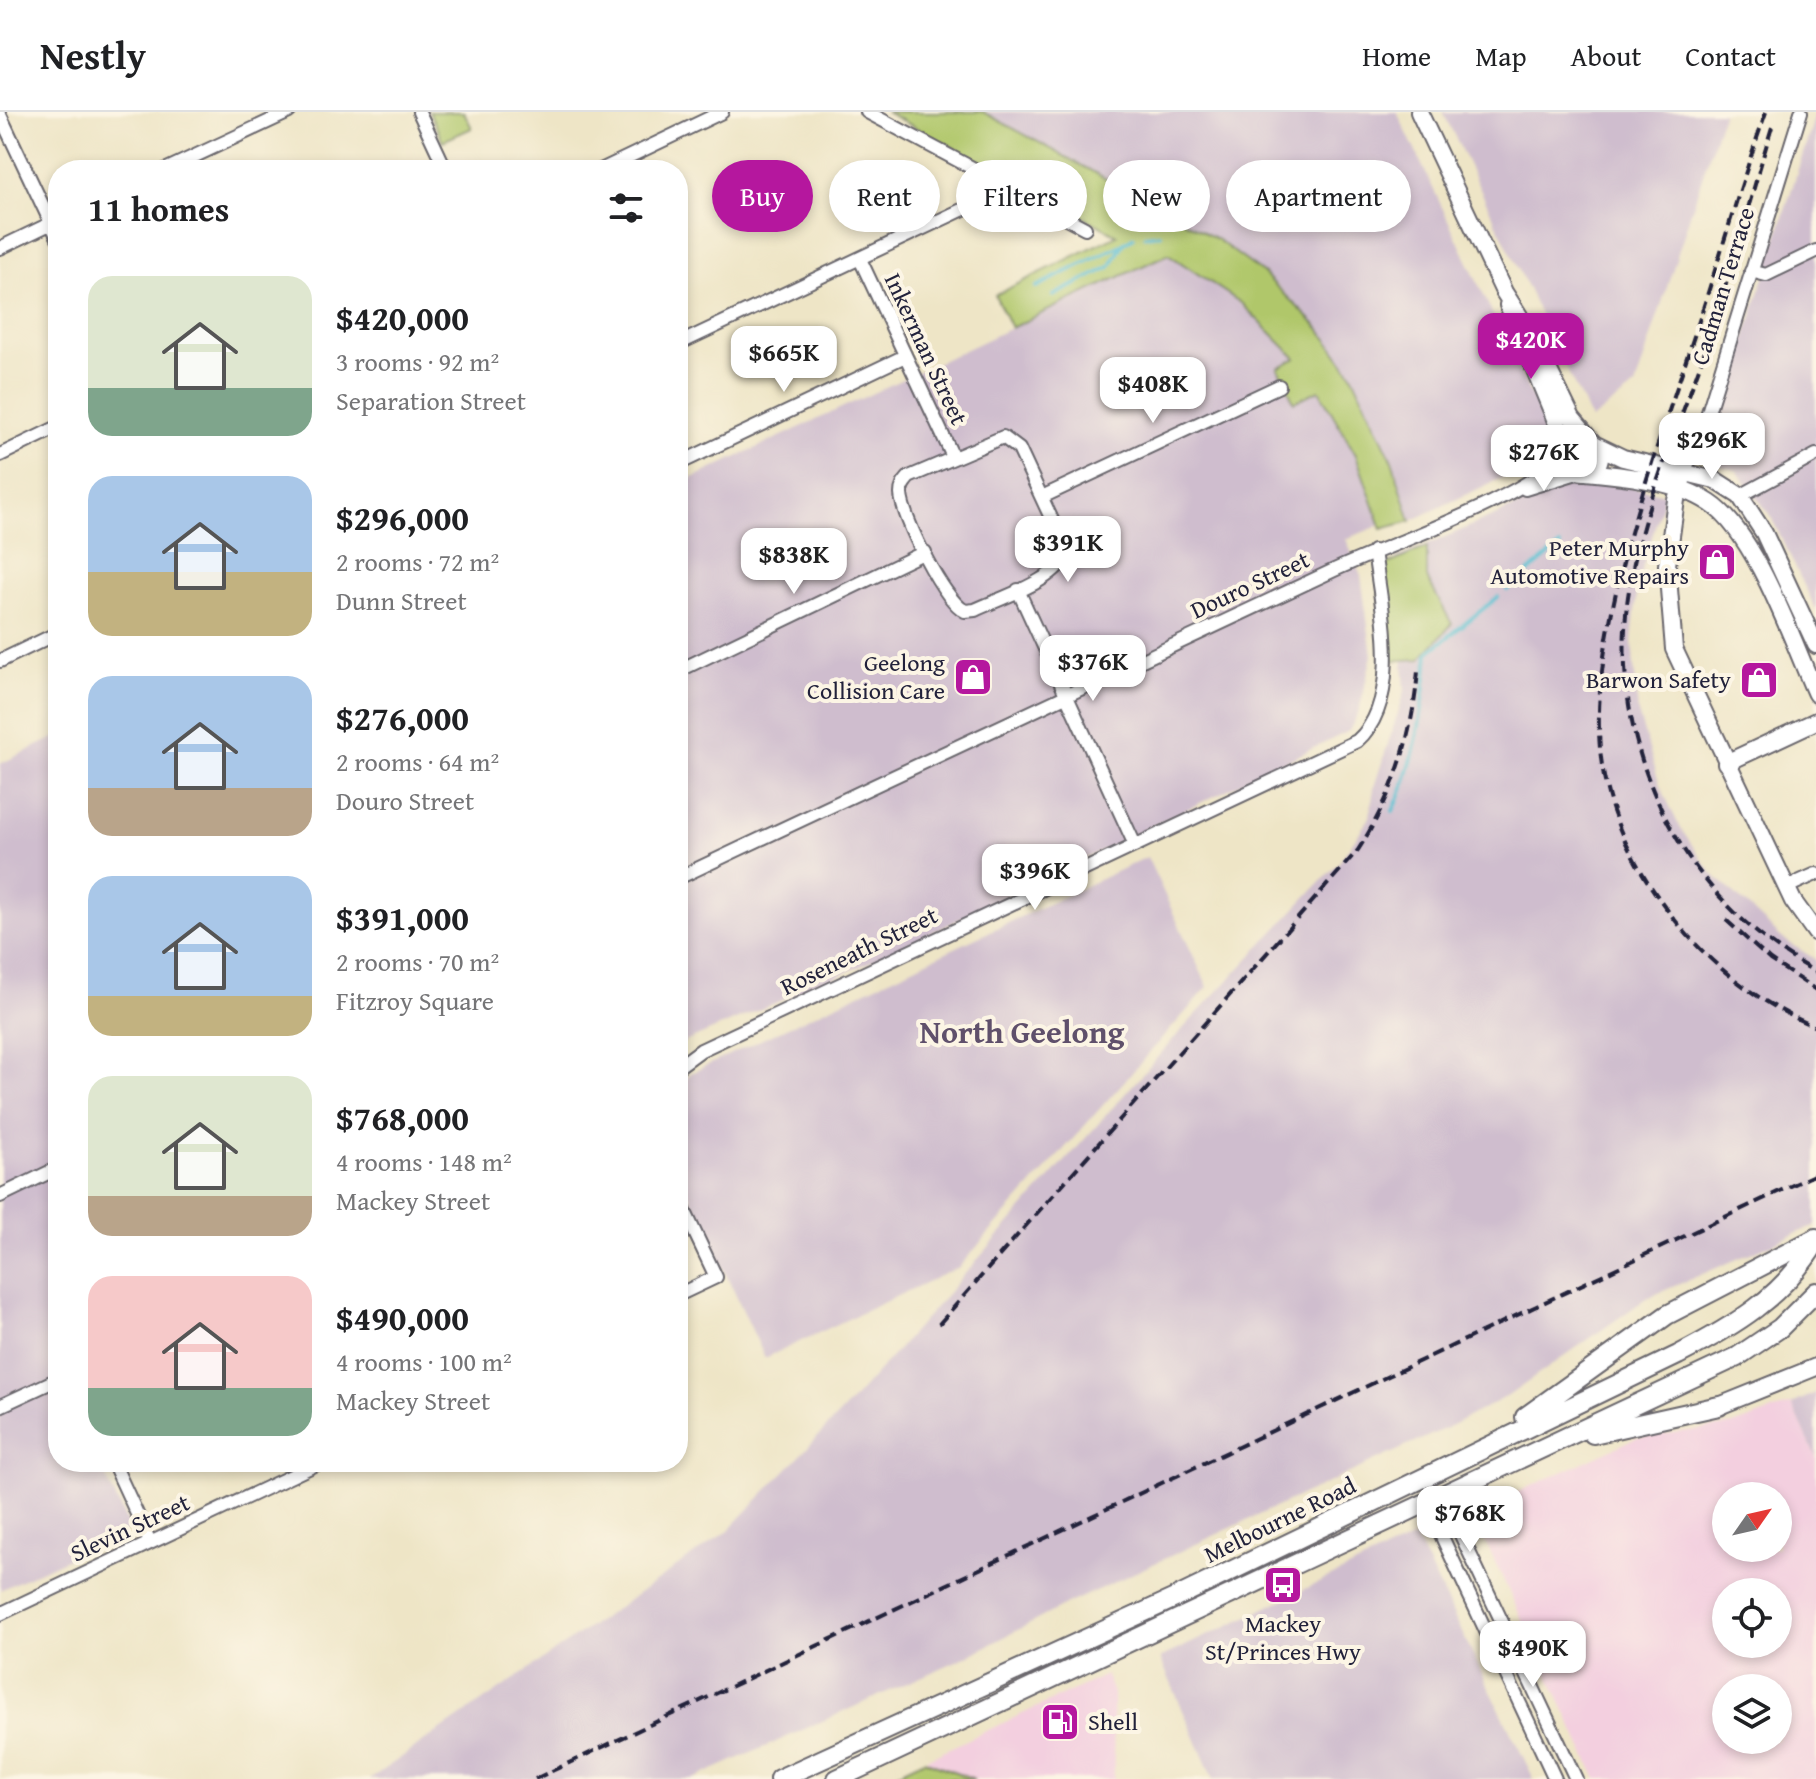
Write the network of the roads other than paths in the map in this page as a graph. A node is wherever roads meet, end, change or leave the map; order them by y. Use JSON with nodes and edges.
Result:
{"nodes":[{"id":1,"x":289,"y":112,"type":"edge"},
{"id":2,"x":419,"y":112,"type":"edge"},
{"id":3,"x":722,"y":112,"type":"edge"},
{"id":4,"x":867,"y":112,"type":"edge"},
{"id":5,"x":1419,"y":112,"type":"edge"},
{"id":6,"x":1801,"y":112,"type":"edge"},
{"id":7,"x":0,"y":115,"type":"edge"},
{"id":8,"x":186,"y":160,"type":"edge"},
{"id":9,"x":441,"y":160,"type":"edge"},
{"id":10,"x":622,"y":160,"type":"edge"},
{"id":11,"x":956,"y":160,"type":"edge"},
{"id":12,"x":48,"y":208,"type":"edge"},
{"id":13,"x":956,"y":213,"type":"edge"},
{"id":14,"x":48,"y":225,"type":"edge"},
{"id":15,"x":0,"y":248,"type":"edge"},
{"id":16,"x":1816,"y":251,"type":"edge"},
{"id":17,"x":860,"y":259,"type":"junction"},
{"id":18,"x":1751,"y":271,"type":"junction"},
{"id":19,"x":1504,"y":292,"type":"junction"},
{"id":20,"x":688,"y":339,"type":"edge"},
{"id":21,"x":905,"y":356,"type":"junction"},
{"id":22,"x":1279,"y":386,"type":"dead end"},
{"id":23,"x":48,"y":432,"type":"edge"},
{"id":24,"x":1594,"y":443,"type":"junction"},
{"id":25,"x":1568,"y":451,"type":"junction"},
{"id":26,"x":0,"y":455,"type":"edge"},
{"id":27,"x":1816,"y":455,"type":"edge"},
{"id":28,"x":953,"y":457,"type":"junction"},
{"id":29,"x":688,"y":459,"type":"edge"},
{"id":30,"x":1685,"y":471,"type":"junction"},
{"id":31,"x":1583,"y":472,"type":"junction"},
{"id":32,"x":1678,"y":490,"type":"junction"},
{"id":33,"x":1740,"y":496,"type":"junction"},
{"id":34,"x":1042,"y":497,"type":"junction"},
{"id":35,"x":1495,"y":499,"type":"junction"},
{"id":36,"x":1724,"y":514,"type":"junction"},
{"id":37,"x":1374,"y":551,"type":"junction"},
{"id":38,"x":925,"y":552,"type":"junction"},
{"id":39,"x":1018,"y":590,"type":"junction"},
{"id":40,"x":48,"y":638,"type":"edge"},
{"id":41,"x":1816,"y":645,"type":"edge"},
{"id":42,"x":0,"y":661,"type":"edge"},
{"id":43,"x":688,"y":666,"type":"edge"},
{"id":44,"x":1816,"y":694,"type":"edge"},
{"id":45,"x":1066,"y":695,"type":"junction"},
{"id":46,"x":1816,"y":721,"type":"edge"},
{"id":47,"x":1726,"y":763,"type":"junction"},
{"id":48,"x":1135,"y":845,"type":"junction"},
{"id":49,"x":688,"y":873,"type":"edge"},
{"id":50,"x":1816,"y":874,"type":"edge"},
{"id":51,"x":1787,"y":887,"type":"junction"},
{"id":52,"x":1816,"y":933,"type":"edge"},
{"id":53,"x":688,"y":1060,"type":"edge"},
{"id":54,"x":48,"y":1173,"type":"edge"},
{"id":55,"x":0,"y":1196,"type":"edge"},
{"id":56,"x":688,"y":1218,"type":"edge"},
{"id":57,"x":1816,"y":1240,"type":"edge"},
{"id":58,"x":688,"y":1290,"type":"edge"},
{"id":59,"x":1816,"y":1292,"type":"edge"},
{"id":60,"x":1816,"y":1367,"type":"edge"},
{"id":61,"x":48,"y":1384,"type":"edge"},
{"id":62,"x":0,"y":1406,"type":"edge"},
{"id":63,"x":1719,"y":1406,"type":"joint"},
{"id":64,"x":1559,"y":1442,"type":"junction"},
{"id":65,"x":1469,"y":1454,"type":"junction"},
{"id":66,"x":118,"y":1472,"type":"edge"},
{"id":67,"x":300,"y":1472,"type":"edge"},
{"id":68,"x":1426,"y":1475,"type":"junction"},
{"id":69,"x":1437,"y":1499,"type":"junction"},
{"id":70,"x":150,"y":1542,"type":"junction"},
{"id":71,"x":1494,"y":1606,"type":"junction"},
{"id":72,"x":0,"y":1614,"type":"edge"},
{"id":73,"x":1478,"y":1614,"type":"junction"},
{"id":74,"x":779,"y":1779,"type":"edge"},
{"id":75,"x":837,"y":1779,"type":"edge"},
{"id":76,"x":1555,"y":1779,"type":"edge"},
{"id":77,"x":1576,"y":1779,"type":"edge"}],
"edges":[{"from":1,"to":8,"type":"street"},
{"from":2,"to":9,"type":"street"},
{"from":3,"to":10,"type":"street"},
{"from":4,"to":11,"type":"street"},
{"from":5,"to":19,"type":"main road"},
{"from":6,"to":18,"type":"street","name":"Cadman Terrace"},
{"from":7,"to":12,"type":"street"},
{"from":13,"to":17,"type":"street"},
{"from":14,"to":15,"type":"street"},
{"from":16,"to":18,"type":"street"},
{"from":17,"to":20,"type":"street"},
{"from":17,"to":21,"type":"street","name":"Inkerman Street"},
{"from":18,"to":30,"type":"street","name":"Cadman Terrace"},
{"from":19,"to":24,"type":"main road"},
{"from":19,"to":25,"type":"main road"},
{"from":21,"to":28,"type":"street","name":"Inkerman Street"},
{"from":21,"to":29,"type":"street"},
{"from":22,"to":34,"type":"street"},
{"from":23,"to":26,"type":"street"},
{"from":24,"to":25,"type":"main road"},
{"from":24,"to":30,"type":"main road"},
{"from":24,"to":31,"type":"main road"},
{"from":25,"to":31,"type":"main road"},
{"from":25,"to":35,"type":"street","name":"Douro Street"},
{"from":27,"to":33,"type":"street"},
{"from":28,"to":34,"type":"street"},
{"from":28,"to":38,"type":"street"},
{"from":30,"to":32,"type":"main road"},
{"from":30,"to":33,"type":"main road"},
{"from":31,"to":32,"type":"main road"},
{"from":31,"to":35,"type":"street","name":"Douro Street"},
{"from":32,"to":36,"type":"main road"},
{"from":32,"to":47,"type":"main road"},
{"from":33,"to":36,"type":"main road"},
{"from":33,"to":41,"type":"main road"},
{"from":34,"to":39,"type":"street"},
{"from":35,"to":37,"type":"street","name":"Douro Street"},
{"from":36,"to":44,"type":"main road"},
{"from":37,"to":45,"type":"street","name":"Douro Street"},
{"from":37,"to":48,"type":"street","name":"Roseneath Street"},
{"from":38,"to":39,"type":"street"},
{"from":38,"to":43,"type":"street"},
{"from":39,"to":45,"type":"street"},
{"from":40,"to":42,"type":"street"},
{"from":45,"to":48,"type":"street"},
{"from":45,"to":49,"type":"street","name":"Douro Street"},
{"from":46,"to":47,"type":"main road"},
{"from":47,"to":51,"type":"main road"},
{"from":48,"to":53,"type":"street","name":"Roseneath Street"},
{"from":50,"to":51,"type":"street"},
{"from":51,"to":52,"type":"main road"},
{"from":54,"to":55,"type":"street"},
{"from":56,"to":58,"type":"street"},
{"from":57,"to":65,"type":"highway"},
{"from":57,"to":65,"type":"highway","name":"Melbourne Road"},
{"from":59,"to":64,"type":"highway","name":"Melbourne Road"},
{"from":60,"to":63,"type":"main road"},
{"from":61,"to":62,"type":"street"},
{"from":63,"to":64,"type":"highway"},
{"from":64,"to":69,"type":"highway","name":"Melbourne Road"},
{"from":65,"to":68,"type":"highway","name":"Melbourne Road"},
{"from":66,"to":70,"type":"street"},
{"from":67,"to":70,"type":"street","name":"Slevin Street"},
{"from":68,"to":69,"type":"highway"},
{"from":68,"to":74,"type":"highway","name":"Melbourne Road"},
{"from":69,"to":71,"type":"street"},
{"from":69,"to":73,"type":"street"},
{"from":69,"to":75,"type":"highway","name":"Melbourne Road"},
{"from":70,"to":72,"type":"street","name":"Slevin Street"},
{"from":71,"to":73,"type":"street"},
{"from":71,"to":77,"type":"street"},
{"from":73,"to":76,"type":"street"}]}
